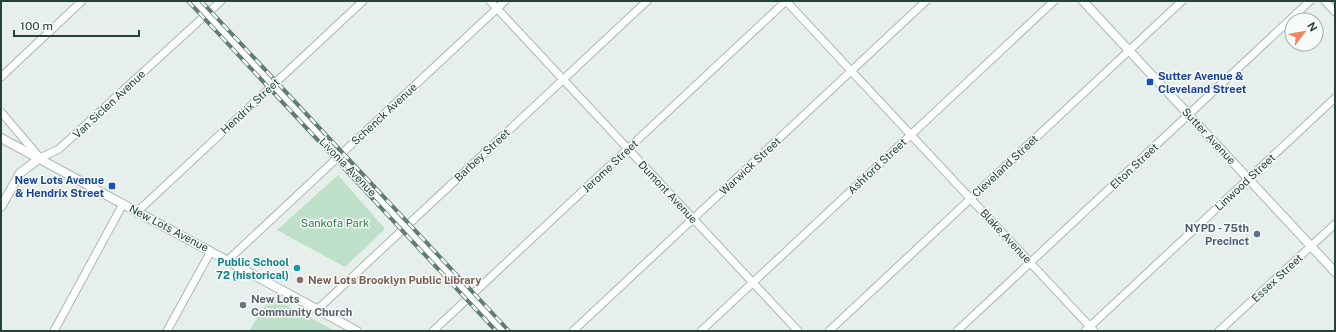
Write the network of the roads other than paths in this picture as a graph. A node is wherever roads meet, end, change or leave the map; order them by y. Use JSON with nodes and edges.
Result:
{"nodes":[{"id":1,"x":82,"y":1,"type":"edge"},
{"id":2,"x":194,"y":1,"type":"edge"},
{"id":3,"x":221,"y":1,"type":"edge"},
{"id":4,"x":363,"y":1,"type":"edge"},
{"id":5,"x":490,"y":1,"type":"edge"},
{"id":6,"x":505,"y":1,"type":"edge"},
{"id":7,"x":647,"y":1,"type":"edge"},
{"id":8,"x":786,"y":1,"type":"edge"},
{"id":9,"x":926,"y":1,"type":"edge"},
{"id":10,"x":1054,"y":1,"type":"edge"},
{"id":11,"x":1082,"y":1,"type":"edge"},
{"id":12,"x":1182,"y":1,"type":"edge"},
{"id":13,"x":1310,"y":1,"type":"edge"},
{"id":14,"x":1325,"y":1,"type":"edge"},
{"id":15,"x":497,"y":9,"type":"junction"},
{"id":16,"x":1335,"y":12,"type":"edge"},
{"id":17,"x":207,"y":14,"type":"junction"},
{"id":18,"x":1129,"y":51,"type":"junction"},
{"id":19,"x":851,"y":71,"type":"junction"},
{"id":20,"x":1,"y":77,"type":"edge"},
{"id":21,"x":563,"y":80,"type":"junction"},
{"id":22,"x":272,"y":86,"type":"junction"},
{"id":23,"x":1335,"y":98,"type":"edge"},
{"id":24,"x":1,"y":112,"type":"edge"},
{"id":25,"x":1189,"y":115,"type":"junction"},
{"id":26,"x":911,"y":135,"type":"junction"},
{"id":27,"x":1,"y":138,"type":"edge"},
{"id":28,"x":628,"y":149,"type":"junction"},
{"id":29,"x":338,"y":157,"type":"junction"},
{"id":30,"x":40,"y":158,"type":"junction"},
{"id":31,"x":1248,"y":179,"type":"junction"},
{"id":32,"x":970,"y":199,"type":"junction"},
{"id":33,"x":123,"y":204,"type":"junction"},
{"id":34,"x":1,"y":207,"type":"edge"},
{"id":35,"x":138,"y":211,"type":"junction"},
{"id":36,"x":693,"y":219,"type":"junction"},
{"id":37,"x":1335,"y":224,"type":"edge"},
{"id":38,"x":405,"y":226,"type":"junction"},
{"id":39,"x":1311,"y":246,"type":"junction"},
{"id":40,"x":210,"y":251,"type":"junction"},
{"id":41,"x":228,"y":260,"type":"junction"},
{"id":42,"x":1030,"y":262,"type":"junction"},
{"id":43,"x":1335,"y":272,"type":"edge"},
{"id":44,"x":752,"y":282,"type":"junction"},
{"id":45,"x":471,"y":295,"type":"junction"},
{"id":46,"x":318,"y":310,"type":"junction"},
{"id":47,"x":1090,"y":330,"type":"edge"},
{"id":48,"x":54,"y":331,"type":"edge"},
{"id":49,"x":167,"y":331,"type":"edge"},
{"id":50,"x":357,"y":331,"type":"edge"},
{"id":51,"x":433,"y":331,"type":"edge"},
{"id":52,"x":504,"y":331,"type":"edge"},
{"id":53,"x":573,"y":331,"type":"edge"},
{"id":54,"x":701,"y":331,"type":"edge"},
{"id":55,"x":798,"y":331,"type":"edge"},
{"id":56,"x":829,"y":331,"type":"edge"},
{"id":57,"x":957,"y":331,"type":"edge"},
{"id":58,"x":1219,"y":331,"type":"edge"}],
"edges":[{"from":1,"to":20,"type":"street"},
{"from":2,"to":17,"type":"street","name":"Livonia Avenue"},
{"from":3,"to":17,"type":"street","name":"Van Siclen Avenue"},
{"from":4,"to":22,"type":"street","name":"Hendrix Street"},
{"from":5,"to":15,"type":"street","name":"Dumont Avenue"},
{"from":6,"to":15,"type":"street","name":"Schenck Avenue"},
{"from":7,"to":21,"type":"street","name":"Barbey Street"},
{"from":8,"to":19,"type":"street","name":"Blake Avenue"},
{"from":8,"to":28,"type":"street","name":"Jerome Street"},
{"from":9,"to":19,"type":"street","name":"Warwick Street"},
{"from":10,"to":26,"type":"street","name":"Ashford Street"},
{"from":11,"to":18,"type":"street","name":"Sutter Avenue"},
{"from":12,"to":18,"type":"street","name":"Cleveland Street"},
{"from":13,"to":25,"type":"street","name":"Elton Street"},
{"from":14,"to":16,"type":"street"},
{"from":15,"to":21,"type":"street","name":"Dumont Avenue"},
{"from":15,"to":29,"type":"street","name":"Schenck Avenue"},
{"from":17,"to":22,"type":"street","name":"Livonia Avenue"},
{"from":17,"to":30,"type":"street","name":"Van Siclen Avenue"},
{"from":18,"to":25,"type":"street","name":"Sutter Avenue"},
{"from":18,"to":32,"type":"street","name":"Cleveland Street"},
{"from":19,"to":26,"type":"street","name":"Blake Avenue"},
{"from":19,"to":36,"type":"street","name":"Warwick Street"},
{"from":21,"to":28,"type":"street","name":"Dumont Avenue"},
{"from":21,"to":38,"type":"street","name":"Barbey Street"},
{"from":22,"to":29,"type":"street","name":"Livonia Avenue"},
{"from":22,"to":35,"type":"street","name":"Hendrix Street"},
{"from":23,"to":31,"type":"street","name":"Linwood Street"},
{"from":24,"to":30,"type":"street"},
{"from":25,"to":31,"type":"street","name":"Sutter Avenue"},
{"from":25,"to":42,"type":"street","name":"Elton Street"},
{"from":26,"to":32,"type":"street","name":"Blake Avenue"},
{"from":26,"to":44,"type":"street","name":"Ashford Street"},
{"from":27,"to":30,"type":"street","name":"New Lots Avenue"},
{"from":28,"to":36,"type":"street","name":"Dumont Avenue"},
{"from":28,"to":45,"type":"street","name":"Jerome Street"},
{"from":29,"to":38,"type":"street","name":"Livonia Avenue"},
{"from":29,"to":41,"type":"street","name":"Schenck Avenue"},
{"from":30,"to":33,"type":"street","name":"New Lots Avenue"},
{"from":30,"to":34,"type":"street","name":"Van Siclen Avenue"},
{"from":31,"to":39,"type":"street","name":"Sutter Avenue"},
{"from":31,"to":47,"type":"street","name":"Linwood Street"},
{"from":32,"to":42,"type":"street","name":"Blake Avenue"},
{"from":32,"to":56,"type":"street","name":"Cleveland Street"},
{"from":33,"to":35,"type":"street","name":"New Lots Avenue"},
{"from":33,"to":48,"type":"street"},
{"from":35,"to":40,"type":"street","name":"New Lots Avenue"},
{"from":36,"to":44,"type":"street","name":"Dumont Avenue"},
{"from":36,"to":53,"type":"street","name":"Warwick Street"},
{"from":37,"to":39,"type":"street","name":"Essex Street"},
{"from":38,"to":45,"type":"street","name":"Livonia Avenue"},
{"from":38,"to":46,"type":"street","name":"Barbey Street"},
{"from":39,"to":43,"type":"street","name":"Sutter Avenue"},
{"from":39,"to":58,"type":"street","name":"Essex Street"},
{"from":40,"to":41,"type":"street","name":"New Lots Avenue"},
{"from":40,"to":49,"type":"street"},
{"from":41,"to":46,"type":"street","name":"New Lots Avenue"},
{"from":42,"to":47,"type":"street","name":"Blake Avenue"},
{"from":42,"to":57,"type":"street","name":"Elton Street"},
{"from":44,"to":54,"type":"street","name":"Ashford Street"},
{"from":44,"to":55,"type":"street","name":"Dumont Avenue"},
{"from":45,"to":51,"type":"street","name":"Jerome Street"},
{"from":45,"to":52,"type":"street","name":"Livonia Avenue"},
{"from":46,"to":50,"type":"street","name":"New Lots Avenue"}]}
